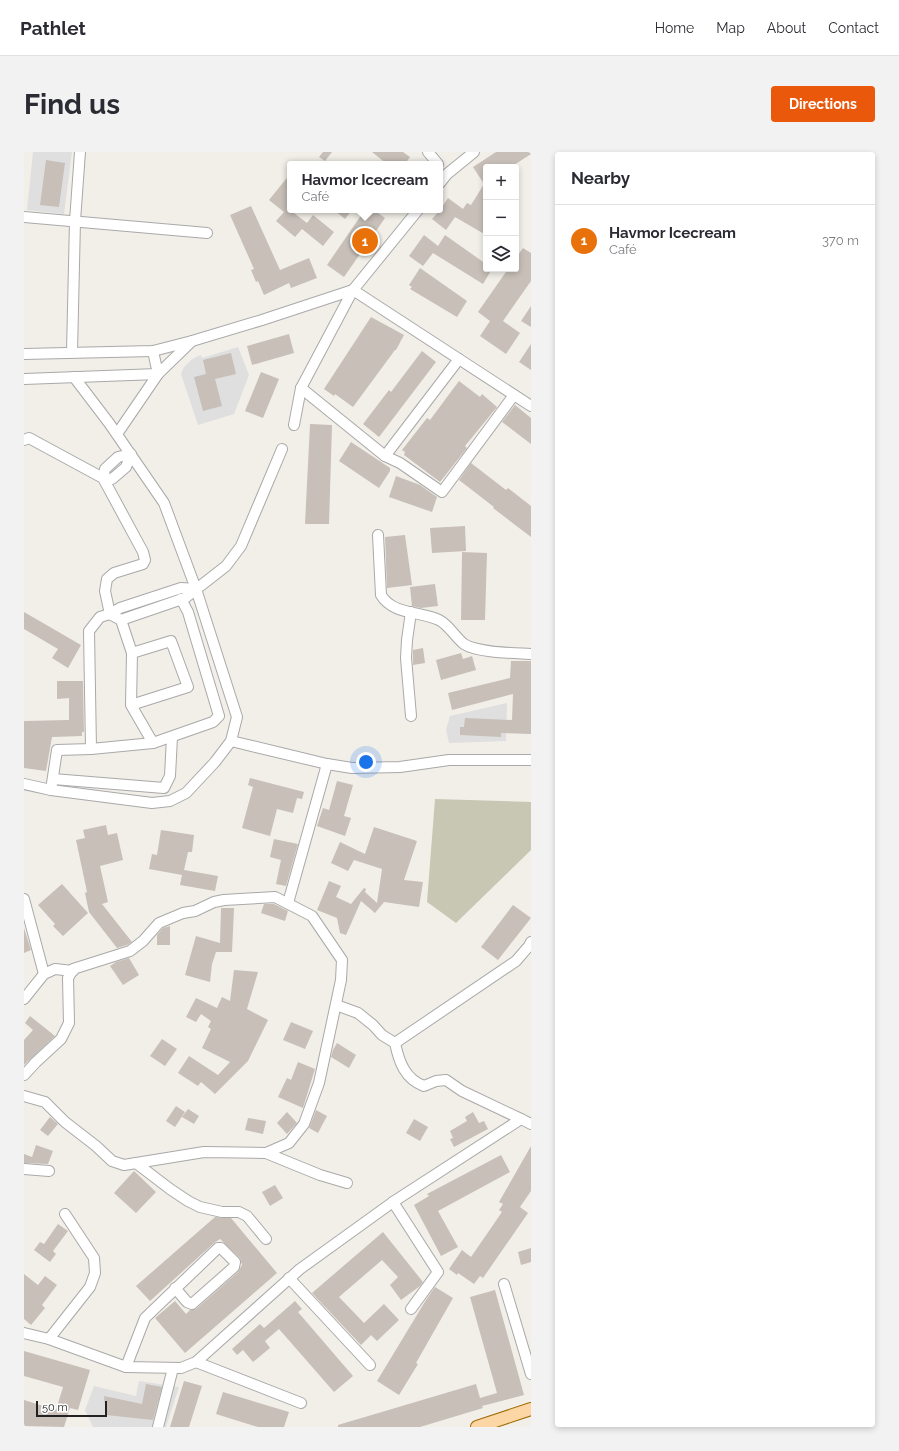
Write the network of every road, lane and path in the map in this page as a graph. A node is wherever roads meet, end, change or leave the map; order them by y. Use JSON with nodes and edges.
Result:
{"nodes":[{"id":1,"x":80,"y":152,"type":"edge"},
{"id":2,"x":428,"y":152,"type":"edge"},
{"id":3,"x":474,"y":152,"type":"edge"},
{"id":4,"x":436,"y":161,"type":"edge"},
{"id":5,"x":443,"y":170,"type":"edge"},
{"id":6,"x":447,"y":174,"type":"junction"},
{"id":7,"x":443,"y":179,"type":"edge"},
{"id":8,"x":416,"y":213,"type":"edge"},
{"id":9,"x":24,"y":216,"type":"edge"},
{"id":10,"x":75,"y":221,"type":"junction"},
{"id":11,"x":207,"y":233,"type":"dead end"},
{"id":12,"x":353,"y":290,"type":"junction"},
{"id":13,"x":192,"y":341,"type":"junction"},
{"id":14,"x":153,"y":351,"type":"junction"},
{"id":15,"x":72,"y":352,"type":"junction"},
{"id":16,"x":24,"y":354,"type":"edge"},
{"id":17,"x":459,"y":359,"type":"junction"},
{"id":18,"x":158,"y":374,"type":"junction"},
{"id":19,"x":74,"y":377,"type":"junction"},
{"id":20,"x":24,"y":379,"type":"edge"},
{"id":21,"x":301,"y":388,"type":"junction"},
{"id":22,"x":514,"y":395,"type":"junction"},
{"id":23,"x":531,"y":406,"type":"edge"},
{"id":24,"x":294,"y":425,"type":"dead end"},
{"id":25,"x":117,"y":434,"type":"junction"},
{"id":26,"x":24,"y":440,"type":"edge"},
{"id":27,"x":282,"y":449,"type":"dead end"},
{"id":28,"x":131,"y":454,"type":"junction"},
{"id":29,"x":385,"y":456,"type":"junction"},
{"id":30,"x":103,"y":478,"type":"junction"},
{"id":31,"x":378,"y":535,"type":"dead end"},
{"id":32,"x":196,"y":589,"type":"junction"},
{"id":33,"x":181,"y":599,"type":"junction"},
{"id":34,"x":412,"y":612,"type":"junction"},
{"id":35,"x":110,"y":614,"type":"junction"},
{"id":36,"x":121,"y":620,"type":"junction"},
{"id":37,"x":132,"y":653,"type":"junction"},
{"id":38,"x":531,"y":654,"type":"edge"},
{"id":39,"x":131,"y":704,"type":"junction"},
{"id":40,"x":411,"y":716,"type":"dead end"},
{"id":41,"x":172,"y":737,"type":"junction"},
{"id":42,"x":231,"y":741,"type":"junction"},
{"id":43,"x":153,"y":743,"type":"junction"},
{"id":44,"x":91,"y":749,"type":"junction"},
{"id":45,"x":531,"y":760,"type":"edge"},
{"id":46,"x":327,"y":764,"type":"junction"},
{"id":47,"x":53,"y":779,"type":"junction"},
{"id":48,"x":24,"y":784,"type":"edge"},
{"id":49,"x":51,"y":790,"type":"junction"},
{"id":50,"x":24,"y":899,"type":"edge"},
{"id":51,"x":288,"y":903,"type":"junction"},
{"id":52,"x":531,"y":942,"type":"edge"},
{"id":53,"x":73,"y":971,"type":"junction"},
{"id":54,"x":44,"y":974,"type":"junction"},
{"id":55,"x":24,"y":999,"type":"edge"},
{"id":56,"x":336,"y":1004,"type":"junction"},
{"id":57,"x":395,"y":1044,"type":"junction"},
{"id":58,"x":24,"y":1076,"type":"edge"},
{"id":59,"x":24,"y":1096,"type":"edge"},
{"id":60,"x":521,"y":1120,"type":"junction"},
{"id":61,"x":531,"y":1124,"type":"edge"},
{"id":62,"x":266,"y":1153,"type":"junction"},
{"id":63,"x":136,"y":1163,"type":"junction"},
{"id":64,"x":24,"y":1169,"type":"edge"},
{"id":65,"x":49,"y":1171,"type":"dead end"},
{"id":66,"x":347,"y":1183,"type":"dead end"},
{"id":67,"x":393,"y":1202,"type":"junction"},
{"id":68,"x":65,"y":1214,"type":"dead end"},
{"id":69,"x":266,"y":1239,"type":"dead end"},
{"id":70,"x":290,"y":1278,"type":"junction"},
{"id":71,"x":504,"y":1284,"type":"dead end"},
{"id":72,"x":175,"y":1288,"type":"junction"},
{"id":73,"x":411,"y":1308,"type":"dead end"},
{"id":74,"x":24,"y":1333,"type":"edge"},
{"id":75,"x":49,"y":1339,"type":"junction"},
{"id":76,"x":196,"y":1362,"type":"junction"},
{"id":77,"x":370,"y":1365,"type":"dead end"},
{"id":78,"x":126,"y":1367,"type":"junction"},
{"id":79,"x":173,"y":1368,"type":"junction"},
{"id":80,"x":531,"y":1374,"type":"edge"},
{"id":81,"x":301,"y":1404,"type":"dead end"},
{"id":82,"x":531,"y":1409,"type":"edge"},
{"id":83,"x":158,"y":1427,"type":"edge"},
{"id":84,"x":477,"y":1427,"type":"edge"}],
"edges":[{"from":1,"to":10,"type":"street"},
{"from":2,"to":4,"type":"street"},
{"from":3,"to":6,"type":"street"},
{"from":5,"to":6,"type":"street"},
{"from":6,"to":7,"type":"street"},
{"from":8,"to":12,"type":"street"},
{"from":9,"to":10,"type":"street"},
{"from":10,"to":11,"type":"street"},
{"from":10,"to":15,"type":"street"},
{"from":12,"to":13,"type":"street"},
{"from":12,"to":17,"type":"street"},
{"from":12,"to":21,"type":"street"},
{"from":13,"to":14,"type":"street"},
{"from":13,"to":18,"type":"street"},
{"from":14,"to":15,"type":"street"},
{"from":14,"to":18,"type":"street"},
{"from":15,"to":16,"type":"street"},
{"from":17,"to":22,"type":"street"},
{"from":17,"to":29,"type":"street"},
{"from":18,"to":19,"type":"street"},
{"from":18,"to":25,"type":"street"},
{"from":19,"to":20,"type":"street"},
{"from":19,"to":25,"type":"street"},
{"from":21,"to":24,"type":"street"},
{"from":21,"to":29,"type":"street"},
{"from":22,"to":23,"type":"street"},
{"from":22,"to":29,"type":"street"},
{"from":25,"to":28,"type":"street"},
{"from":26,"to":30,"type":"street"},
{"from":27,"to":32,"type":"street"},
{"from":28,"to":30,"type":"street"},
{"from":28,"to":32,"type":"street"},
{"from":30,"to":35,"type":"street"},
{"from":31,"to":34,"type":"street"},
{"from":32,"to":33,"type":"street"},
{"from":32,"to":35,"type":"street"},
{"from":32,"to":42,"type":"street"},
{"from":33,"to":36,"type":"street"},
{"from":33,"to":41,"type":"street"},
{"from":34,"to":38,"type":"street"},
{"from":34,"to":40,"type":"street"},
{"from":35,"to":36,"type":"street"},
{"from":35,"to":44,"type":"street"},
{"from":36,"to":37,"type":"street"},
{"from":37,"to":39,"type":"street"},
{"from":37,"to":39,"type":"street"},
{"from":39,"to":43,"type":"street"},
{"from":41,"to":43,"type":"street"},
{"from":41,"to":47,"type":"street"},
{"from":42,"to":46,"type":"street"},
{"from":42,"to":49,"type":"street"},
{"from":43,"to":44,"type":"street"},
{"from":44,"to":47,"type":"street"},
{"from":45,"to":46,"type":"street"},
{"from":46,"to":51,"type":"street"},
{"from":47,"to":49,"type":"street"},
{"from":48,"to":49,"type":"street"},
{"from":50,"to":54,"type":"street"},
{"from":51,"to":53,"type":"street"},
{"from":51,"to":56,"type":"street"},
{"from":52,"to":57,"type":"street"},
{"from":53,"to":54,"type":"street"},
{"from":53,"to":58,"type":"street"},
{"from":54,"to":55,"type":"street"},
{"from":56,"to":57,"type":"street"},
{"from":56,"to":62,"type":"street"},
{"from":57,"to":60,"type":"street"},
{"from":59,"to":63,"type":"street"},
{"from":60,"to":61,"type":"street"},
{"from":60,"to":67,"type":"street"},
{"from":62,"to":63,"type":"street"},
{"from":62,"to":66,"type":"street"},
{"from":63,"to":69,"type":"street"},
{"from":64,"to":65,"type":"street"},
{"from":67,"to":70,"type":"street"},
{"from":67,"to":73,"type":"street"},
{"from":68,"to":75,"type":"street"},
{"from":70,"to":76,"type":"street"},
{"from":70,"to":77,"type":"street"},
{"from":71,"to":80,"type":"street"},
{"from":72,"to":72,"type":"street"},
{"from":72,"to":78,"type":"street"},
{"from":74,"to":75,"type":"street"},
{"from":75,"to":78,"type":"street"},
{"from":76,"to":79,"type":"street"},
{"from":76,"to":81,"type":"street"},
{"from":78,"to":79,"type":"street"},
{"from":79,"to":83,"type":"street"},
{"from":82,"to":84,"type":"main road"}]}
